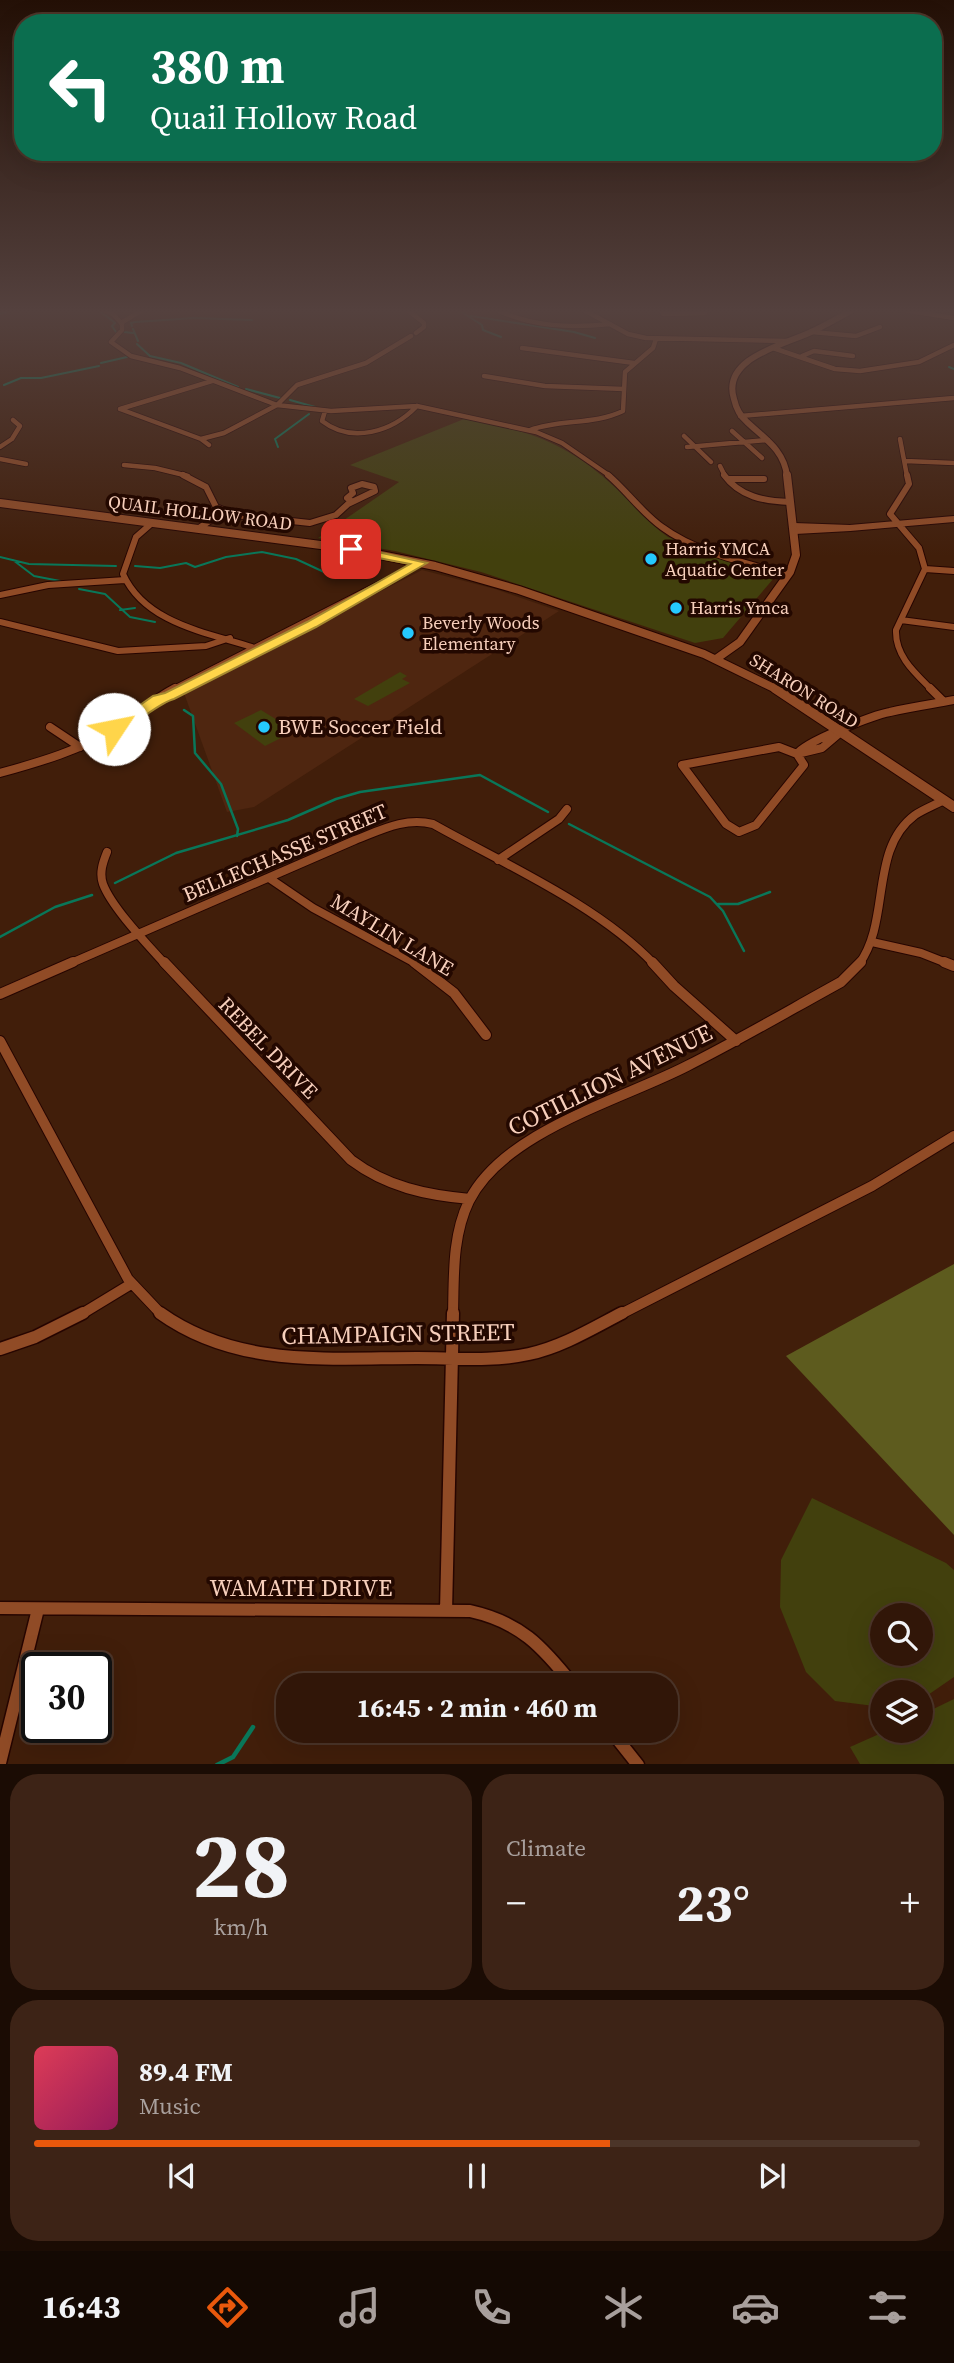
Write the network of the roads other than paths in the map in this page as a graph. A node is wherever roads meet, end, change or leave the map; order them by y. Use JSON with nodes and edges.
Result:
{"nodes":[{"id":1,"x":178,"y":391,"type":"edge"},
{"id":2,"x":240,"y":391,"type":"edge"},
{"id":3,"x":291,"y":391,"type":"edge"},
{"id":4,"x":624,"y":391,"type":"edge"},
{"id":5,"x":733,"y":391,"type":"edge"},
{"id":6,"x":954,"y":398,"type":"edge"},
{"id":7,"x":277,"y":405,"type":"junction"},
{"id":8,"x":416,"y":406,"type":"junction"},
{"id":9,"x":325,"y":411,"type":"junction"},
{"id":10,"x":740,"y":416,"type":"junction"},
{"id":11,"x":13,"y":420,"type":"dead end"},
{"id":12,"x":530,"y":430,"type":"junction"},
{"id":13,"x":732,"y":431,"type":"dead end"},
{"id":14,"x":362,"y":433,"type":"junction"},
{"id":15,"x":684,"y":436,"type":"dead end"},
{"id":16,"x":201,"y":439,"type":"junction"},
{"id":17,"x":900,"y":439,"type":"dead end"},
{"id":18,"x":358,"y":440,"type":"dead end"},
{"id":19,"x":768,"y":440,"type":"junction"},
{"id":20,"x":745,"y":443,"type":"junction"},
{"id":21,"x":209,"y":445,"type":"dead end"},
{"id":22,"x":0,"y":447,"type":"edge"},
{"id":23,"x":687,"y":447,"type":"dead end"},
{"id":24,"x":695,"y":447,"type":"junction"},
{"id":25,"x":762,"y":458,"type":"dead end"},
{"id":26,"x":0,"y":459,"type":"edge"},
{"id":27,"x":905,"y":461,"type":"junction"},
{"id":28,"x":711,"y":462,"type":"dead end"},
{"id":29,"x":954,"y":463,"type":"edge"},
{"id":30,"x":26,"y":464,"type":"dead end"},
{"id":31,"x":124,"y":465,"type":"dead end"},
{"id":32,"x":720,"y":466,"type":"dead end"},
{"id":33,"x":728,"y":479,"type":"junction"},
{"id":34,"x":764,"y":479,"type":"dead end"},
{"id":35,"x":352,"y":502,"type":"junction"},
{"id":36,"x":790,"y":502,"type":"junction"},
{"id":37,"x":0,"y":503,"type":"edge"},
{"id":38,"x":223,"y":512,"type":"junction"},
{"id":39,"x":954,"y":519,"type":"edge"},
{"id":40,"x":152,"y":523,"type":"junction"},
{"id":41,"x":897,"y":523,"type":"junction"},
{"id":42,"x":198,"y":528,"type":"junction"},
{"id":43,"x":794,"y":528,"type":"junction"},
{"id":44,"x":421,"y":563,"type":"junction"},
{"id":45,"x":925,"y":569,"type":"junction"},
{"id":46,"x":954,"y":571,"type":"edge"},
{"id":47,"x":788,"y":575,"type":"junction"},
{"id":48,"x":125,"y":580,"type":"junction"},
{"id":49,"x":0,"y":595,"type":"edge"},
{"id":50,"x":901,"y":620,"type":"junction"},
{"id":51,"x":0,"y":622,"type":"edge"},
{"id":52,"x":954,"y":627,"type":"edge"},
{"id":53,"x":230,"y":638,"type":"junction"},
{"id":54,"x":252,"y":647,"type":"junction"},
{"id":55,"x":716,"y":659,"type":"junction"},
{"id":56,"x":158,"y":699,"type":"junction"},
{"id":57,"x":954,"y":700,"type":"edge"},
{"id":58,"x":943,"y":701,"type":"junction"},
{"id":59,"x":50,"y":727,"type":"dead end"},
{"id":60,"x":842,"y":731,"type":"junction"},
{"id":61,"x":80,"y":747,"type":"junction"},
{"id":62,"x":797,"y":754,"type":"junction"},
{"id":63,"x":0,"y":773,"type":"edge"},
{"id":64,"x":944,"y":800,"type":"junction"},
{"id":65,"x":954,"y":807,"type":"edge"},
{"id":66,"x":567,"y":809,"type":"dead end"},
{"id":67,"x":107,"y":852,"type":"dead end"},
{"id":68,"x":498,"y":860,"type":"junction"},
{"id":69,"x":269,"y":878,"type":"junction"},
{"id":70,"x":138,"y":935,"type":"junction"},
{"id":71,"x":872,"y":942,"type":"junction"},
{"id":72,"x":954,"y":966,"type":"edge"},
{"id":73,"x":0,"y":995,"type":"edge"},
{"id":74,"x":486,"y":1035,"type":"dead end"},
{"id":75,"x":0,"y":1041,"type":"edge"},
{"id":76,"x":736,"y":1041,"type":"junction"},
{"id":77,"x":954,"y":1136,"type":"edge"},
{"id":78,"x":470,"y":1199,"type":"junction"},
{"id":79,"x":131,"y":1284,"type":"junction"},
{"id":80,"x":0,"y":1349,"type":"edge"},
{"id":81,"x":453,"y":1359,"type":"junction"},
{"id":82,"x":0,"y":1608,"type":"edge"},
{"id":83,"x":38,"y":1609,"type":"junction"},
{"id":84,"x":446,"y":1611,"type":"junction"},
{"id":85,"x":563,"y":1673,"type":"edge"},
{"id":86,"x":621,"y":1743,"type":"edge"},
{"id":87,"x":0,"y":1763,"type":"edge"},
{"id":88,"x":637,"y":1764,"type":"edge"}],
"edges":[{"from":1,"to":16,"type":"street"},
{"from":2,"to":7,"type":"street"},
{"from":3,"to":7,"type":"street"},
{"from":4,"to":12,"type":"street"},
{"from":5,"to":10,"type":"main road"},
{"from":6,"to":10,"type":"street"},
{"from":7,"to":9,"type":"street"},
{"from":7,"to":16,"type":"street"},
{"from":8,"to":9,"type":"street"},
{"from":8,"to":12,"type":"street"},
{"from":8,"to":14,"type":"street"},
{"from":9,"to":14,"type":"street"},
{"from":10,"to":19,"type":"main road","name":"SHARON ROAD"},
{"from":11,"to":22,"type":"street"},
{"from":12,"to":47,"type":"street"},
{"from":13,"to":20,"type":"street"},
{"from":14,"to":18,"type":"street"},
{"from":15,"to":24,"type":"street"},
{"from":16,"to":21,"type":"street"},
{"from":17,"to":27,"type":"street"},
{"from":19,"to":20,"type":"street"},
{"from":19,"to":36,"type":"main road","name":"SHARON ROAD"},
{"from":20,"to":24,"type":"street"},
{"from":20,"to":25,"type":"street"},
{"from":23,"to":24,"type":"street"},
{"from":24,"to":28,"type":"street"},
{"from":26,"to":30,"type":"street"},
{"from":27,"to":29,"type":"street"},
{"from":27,"to":41,"type":"street"},
{"from":31,"to":38,"type":"street"},
{"from":32,"to":33,"type":"street"},
{"from":33,"to":34,"type":"street"},
{"from":33,"to":36,"type":"street"},
{"from":35,"to":35,"type":"street"},
{"from":35,"to":38,"type":"street"},
{"from":36,"to":43,"type":"main road","name":"SHARON ROAD"},
{"from":37,"to":40,"type":"main road","name":"QUAIL HOLLOW ROAD"},
{"from":38,"to":42,"type":"street"},
{"from":39,"to":41,"type":"street"},
{"from":40,"to":42,"type":"main road","name":"QUAIL HOLLOW ROAD"},
{"from":40,"to":48,"type":"street"},
{"from":41,"to":43,"type":"street"},
{"from":41,"to":45,"type":"street"},
{"from":42,"to":44,"type":"main road","name":"QUAIL HOLLOW ROAD"},
{"from":43,"to":47,"type":"main road","name":"SHARON ROAD"},
{"from":44,"to":54,"type":"street"},
{"from":44,"to":55,"type":"main road","name":"QUAIL HOLLOW ROAD"},
{"from":44,"to":56,"type":"street"},
{"from":45,"to":46,"type":"street"},
{"from":45,"to":50,"type":"street"},
{"from":47,"to":55,"type":"main road","name":"SHARON ROAD"},
{"from":48,"to":49,"type":"street"},
{"from":48,"to":53,"type":"street"},
{"from":50,"to":52,"type":"street"},
{"from":50,"to":58,"type":"street"},
{"from":51,"to":53,"type":"street"},
{"from":53,"to":54,"type":"street"},
{"from":54,"to":56,"type":"street"},
{"from":55,"to":60,"type":"main road","name":"SHARON ROAD"},
{"from":56,"to":61,"type":"street"},
{"from":57,"to":58,"type":"street"},
{"from":58,"to":60,"type":"street"},
{"from":59,"to":61,"type":"street"},
{"from":60,"to":62,"type":"street"},
{"from":60,"to":64,"type":"main road","name":"SHARON ROAD"},
{"from":61,"to":63,"type":"street"},
{"from":62,"to":62,"type":"street"},
{"from":64,"to":65,"type":"main road","name":"SHARON ROAD"},
{"from":64,"to":71,"type":"street","name":"COTILLION AVENUE"},
{"from":66,"to":68,"type":"street"},
{"from":67,"to":70,"type":"street","name":"REBEL DRIVE"},
{"from":68,"to":69,"type":"street","name":"BELLECHASSE STREET"},
{"from":68,"to":76,"type":"street","name":"BELLECHASSE STREET"},
{"from":69,"to":70,"type":"street","name":"BELLECHASSE STREET"},
{"from":69,"to":74,"type":"street","name":"MAYLIN LANE"},
{"from":70,"to":73,"type":"street","name":"BELLECHASSE STREET"},
{"from":70,"to":78,"type":"street","name":"REBEL DRIVE"},
{"from":71,"to":72,"type":"street"},
{"from":71,"to":76,"type":"street","name":"COTILLION AVENUE"},
{"from":75,"to":79,"type":"street","name":"CHAMPAIGN STREET"},
{"from":76,"to":78,"type":"street","name":"COTILLION AVENUE"},
{"from":77,"to":81,"type":"street","name":"CHAMPAIGN STREET"},
{"from":78,"to":81,"type":"street","name":"COTILLION AVENUE"},
{"from":79,"to":80,"type":"street"},
{"from":79,"to":81,"type":"street","name":"CHAMPAIGN STREET"},
{"from":81,"to":84,"type":"street","name":"COTILLION AVENUE"},
{"from":82,"to":83,"type":"street","name":"WAMATH DRIVE"},
{"from":83,"to":84,"type":"street","name":"WAMATH DRIVE"},
{"from":83,"to":87,"type":"street"},
{"from":84,"to":85,"type":"street","name":"WAMATH DRIVE"},
{"from":86,"to":88,"type":"street"}]}
